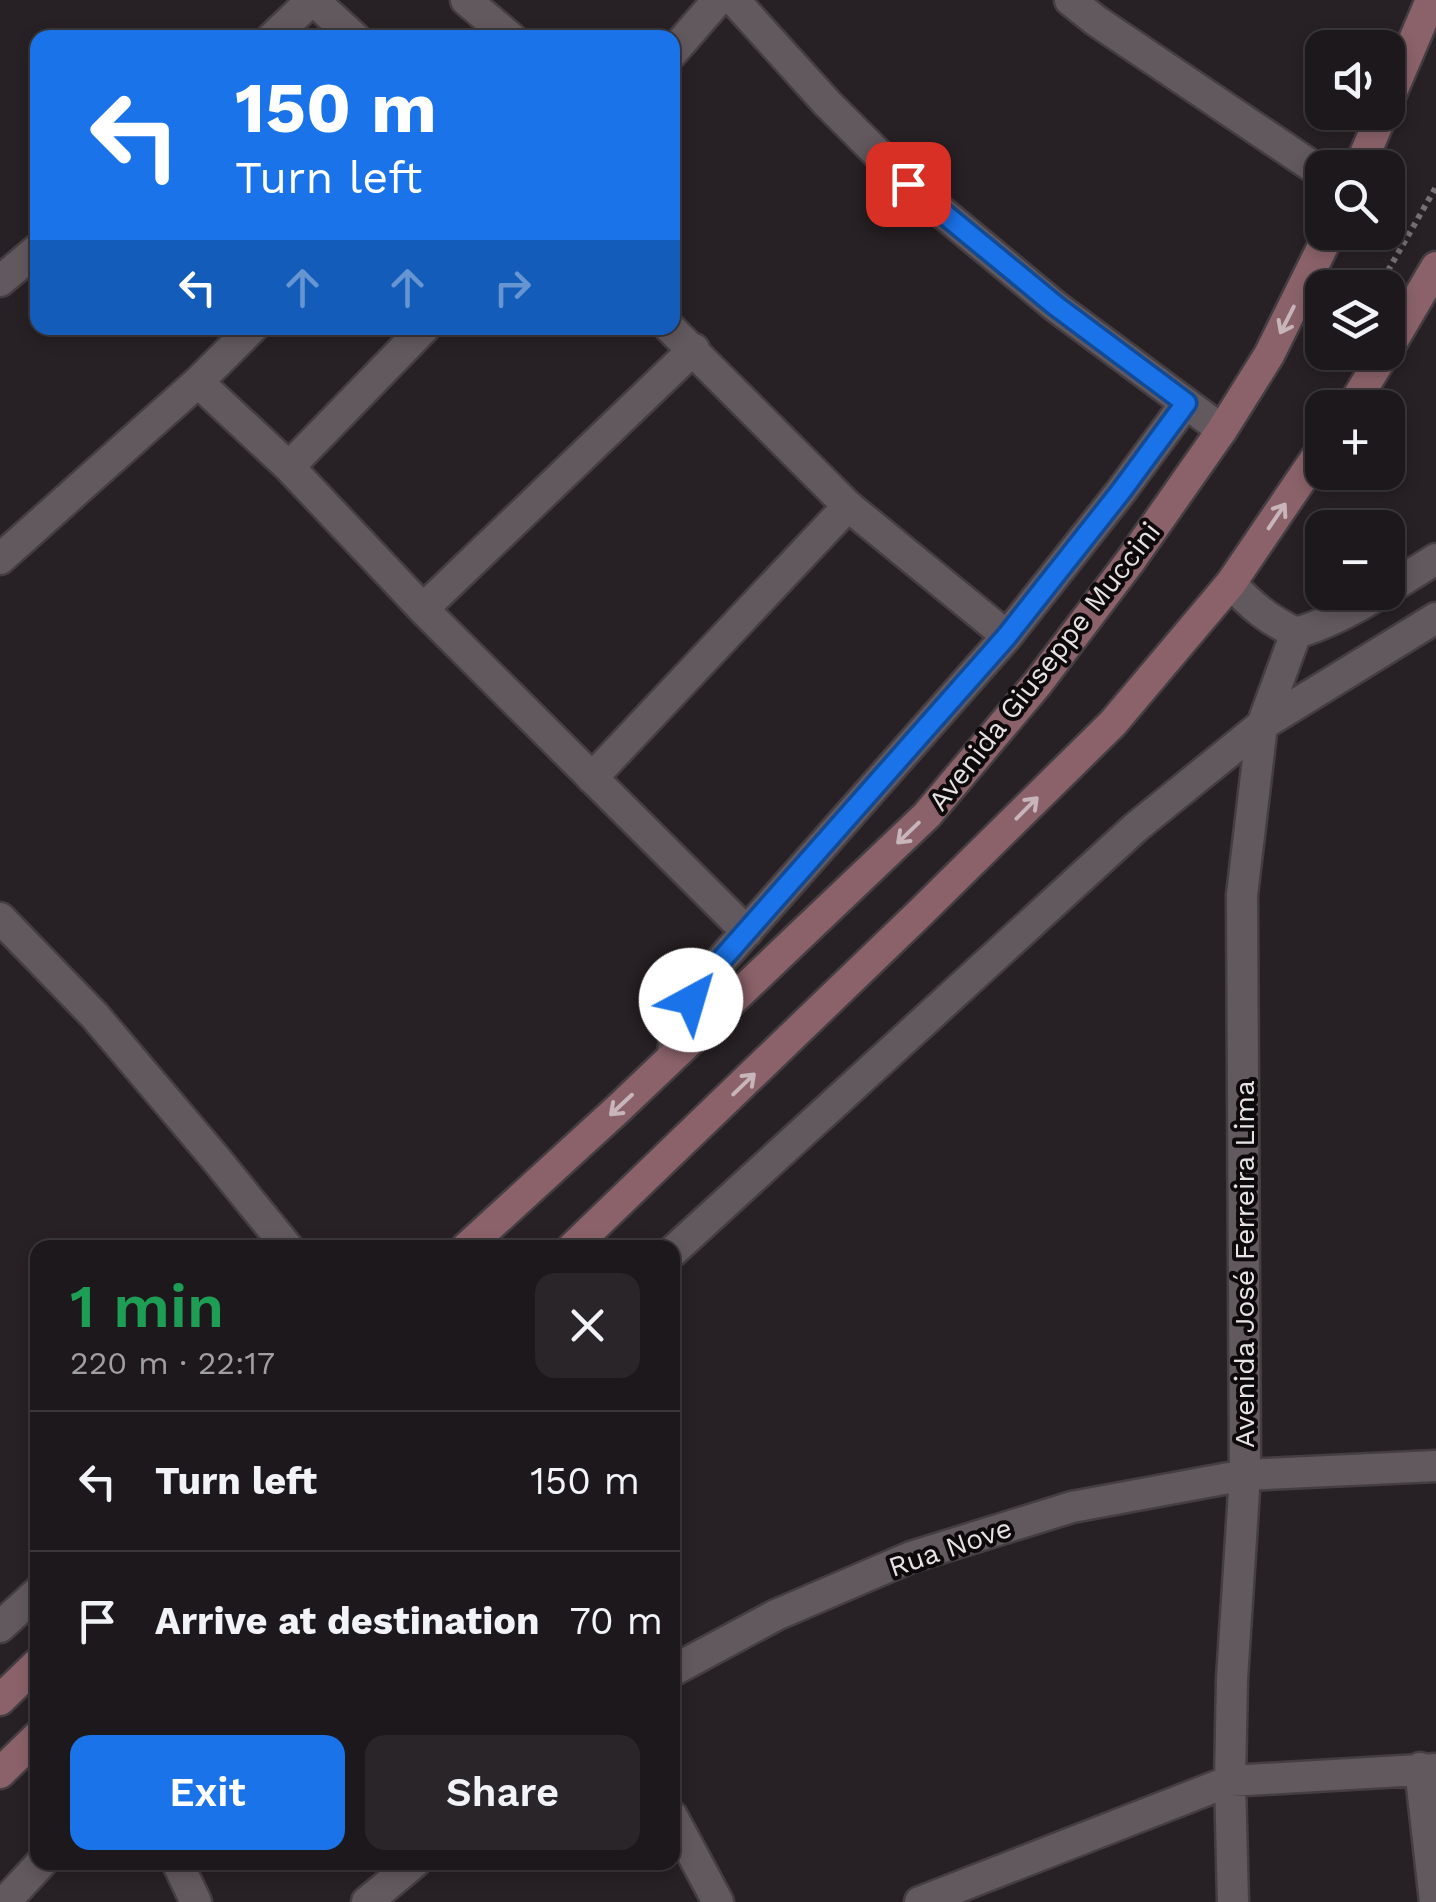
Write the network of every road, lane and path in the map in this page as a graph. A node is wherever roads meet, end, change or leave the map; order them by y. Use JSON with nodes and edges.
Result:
{"nodes":[{"id":1,"x":313,"y":0,"type":"edge"},
{"id":2,"x":466,"y":0,"type":"edge"},
{"id":3,"x":718,"y":0,"type":"edge"},
{"id":4,"x":734,"y":0,"type":"edge"},
{"id":5,"x":1070,"y":0,"type":"edge"},
{"id":6,"x":1431,"y":0,"type":"edge"},
{"id":7,"x":281,"y":30,"type":"edge"},
{"id":8,"x":346,"y":30,"type":"edge"},
{"id":9,"x":502,"y":30,"type":"edge"},
{"id":10,"x":680,"y":44,"type":"edge"},
{"id":11,"x":1405,"y":61,"type":"edge"},
{"id":12,"x":1305,"y":162,"type":"edge"},
{"id":13,"x":1436,"y":187,"type":"edge"},
{"id":14,"x":1321,"y":250,"type":"edge"},
{"id":15,"x":30,"y":256,"type":"edge"},
{"id":16,"x":1436,"y":267,"type":"edge"},
{"id":17,"x":1388,"y":270,"type":"edge"},
{"id":18,"x":0,"y":281,"type":"edge"},
{"id":19,"x":1405,"y":318,"type":"edge"},
{"id":20,"x":245,"y":335,"type":"edge"},
{"id":21,"x":417,"y":335,"type":"edge"},
{"id":22,"x":678,"y":335,"type":"edge"},
{"id":23,"x":694,"y":349,"type":"junction"},
{"id":24,"x":198,"y":382,"type":"junction"},
{"id":25,"x":1186,"y":403,"type":"junction"},
{"id":26,"x":1222,"y":430,"type":"junction"},
{"id":27,"x":289,"y":467,"type":"junction"},
{"id":28,"x":1305,"y":474,"type":"edge"},
{"id":29,"x":848,"y":506,"type":"junction"},
{"id":30,"x":0,"y":559,"type":"edge"},
{"id":31,"x":1436,"y":559,"type":"edge"},
{"id":32,"x":1405,"y":578,"type":"edge"},
{"id":33,"x":1231,"y":583,"type":"junction"},
{"id":34,"x":422,"y":609,"type":"junction"},
{"id":35,"x":1353,"y":610,"type":"edge"},
{"id":36,"x":1436,"y":618,"type":"edge"},
{"id":37,"x":1296,"y":633,"type":"junction"},
{"id":38,"x":1007,"y":636,"type":"junction"},
{"id":39,"x":1262,"y":725,"type":"junction"},
{"id":40,"x":592,"y":778,"type":"junction"},
{"id":41,"x":0,"y":918,"type":"edge"},
{"id":42,"x":748,"y":932,"type":"junction"},
{"id":43,"x":672,"y":1057,"type":"junction"},
{"id":44,"x":282,"y":1240,"type":"edge"},
{"id":45,"x":475,"y":1240,"type":"edge"},
{"id":46,"x":580,"y":1240,"type":"edge"},
{"id":47,"x":680,"y":1245,"type":"edge"},
{"id":48,"x":1436,"y":1466,"type":"edge"},
{"id":49,"x":1245,"y":1475,"type":"junction"},
{"id":50,"x":30,"y":1599,"type":"edge"},
{"id":51,"x":0,"y":1627,"type":"edge"},
{"id":52,"x":680,"y":1667,"type":"edge"},
{"id":53,"x":30,"y":1671,"type":"edge"},
{"id":54,"x":0,"y":1700,"type":"edge"},
{"id":55,"x":30,"y":1744,"type":"edge"},
{"id":56,"x":1428,"y":1768,"type":"edge"},
{"id":57,"x":0,"y":1773,"type":"edge"},
{"id":58,"x":1230,"y":1781,"type":"junction"},
{"id":59,"x":680,"y":1831,"type":"edge"},
{"id":60,"x":35,"y":1870,"type":"edge"},
{"id":61,"x":181,"y":1870,"type":"edge"},
{"id":62,"x":406,"y":1870,"type":"edge"},
{"id":63,"x":5,"y":1902,"type":"edge"},
{"id":64,"x":196,"y":1902,"type":"edge"},
{"id":65,"x":366,"y":1902,"type":"edge"},
{"id":66,"x":718,"y":1902,"type":"edge"},
{"id":67,"x":920,"y":1902,"type":"edge"},
{"id":68,"x":1234,"y":1902,"type":"edge"},
{"id":69,"x":1435,"y":1902,"type":"edge"}],
"edges":[{"from":1,"to":7,"type":"street"},
{"from":1,"to":8,"type":"street"},
{"from":2,"to":9,"type":"street"},
{"from":3,"to":10,"type":"street"},
{"from":4,"to":25,"type":"street"},
{"from":5,"to":12,"type":"street"},
{"from":6,"to":11,"type":"main road"},
{"from":13,"to":17,"type":"path"},
{"from":14,"to":26,"type":"main road","name":"Avenida Giuseppe Muccini","one_way":true},
{"from":15,"to":18,"type":"street"},
{"from":16,"to":19,"type":"main road"},
{"from":20,"to":24,"type":"street"},
{"from":21,"to":27,"type":"street"},
{"from":22,"to":23,"type":"street"},
{"from":23,"to":29,"type":"street"},
{"from":23,"to":34,"type":"street"},
{"from":24,"to":27,"type":"street"},
{"from":24,"to":30,"type":"street"},
{"from":25,"to":26,"type":"street"},
{"from":25,"to":38,"type":"street"},
{"from":26,"to":43,"type":"main road","name":"Avenida Giuseppe Muccini","one_way":true},
{"from":27,"to":34,"type":"street"},
{"from":33,"to":28,"type":"main road","one_way":true},
{"from":29,"to":38,"type":"street"},
{"from":29,"to":40,"type":"street"},
{"from":31,"to":32,"type":"street"},
{"from":33,"to":37,"type":"street"},
{"from":46,"to":33,"type":"main road","one_way":true},
{"from":34,"to":40,"type":"street"},
{"from":35,"to":37,"type":"street"},
{"from":36,"to":39,"type":"street"},
{"from":37,"to":39,"type":"street","name":"Avenida José Ferreira Lima"},
{"from":38,"to":42,"type":"street"},
{"from":39,"to":47,"type":"street"},
{"from":39,"to":49,"type":"street","name":"Avenida José Ferreira Lima"},
{"from":40,"to":42,"type":"street"},
{"from":41,"to":44,"type":"street"},
{"from":42,"to":43,"type":"street"},
{"from":43,"to":45,"type":"main road","name":"Avenida Giuseppe Muccini","one_way":true},
{"from":48,"to":49,"type":"street","name":"Rua Nove"},
{"from":49,"to":52,"type":"street","name":"Rua Nove"},
{"from":49,"to":58,"type":"street","name":"Avenida José Ferreira Lima"},
{"from":50,"to":51,"type":"street"},
{"from":53,"to":54,"type":"main road"},
{"from":55,"to":57,"type":"main road"},
{"from":56,"to":58,"type":"street"},
{"from":56,"to":69,"type":"street"},
{"from":58,"to":67,"type":"street"},
{"from":58,"to":68,"type":"street","name":"Avenida José Ferreira Lima"},
{"from":59,"to":66,"type":"street"},
{"from":60,"to":63,"type":"street"},
{"from":61,"to":64,"type":"street"},
{"from":62,"to":65,"type":"street"}]}
